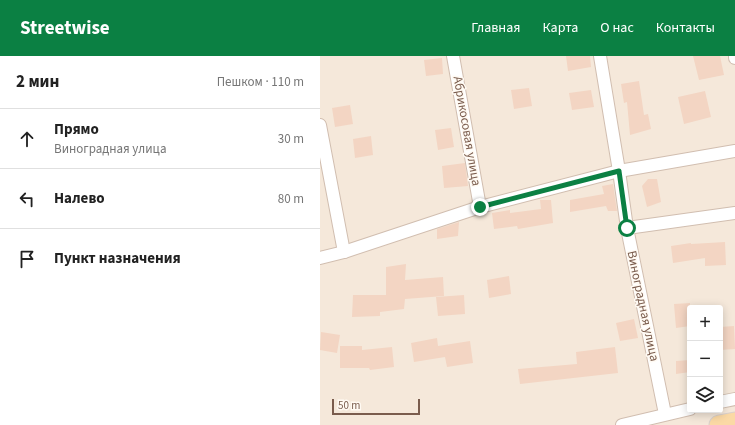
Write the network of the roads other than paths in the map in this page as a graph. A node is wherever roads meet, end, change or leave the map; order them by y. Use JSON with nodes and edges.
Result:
{"nodes":[{"id":1,"x":453,"y":56,"type":"edge"},
{"id":2,"x":600,"y":56,"type":"edge"},
{"id":3,"x":320,"y":125,"type":"edge"},
{"id":4,"x":735,"y":151,"type":"edge"},
{"id":5,"x":619,"y":171,"type":"junction"},
{"id":6,"x":480,"y":207,"type":"junction"},
{"id":7,"x":735,"y":213,"type":"edge"},
{"id":8,"x":627,"y":228,"type":"junction"},
{"id":9,"x":344,"y":252,"type":"junction"},
{"id":10,"x":320,"y":258,"type":"edge"},
{"id":11,"x":735,"y":399,"type":"edge"},
{"id":12,"x":723,"y":401,"type":"edge"},
{"id":13,"x":687,"y":410,"type":"edge"},
{"id":14,"x":665,"y":414,"type":"junction"},
{"id":15,"x":735,"y":422,"type":"edge"},
{"id":16,"x":622,"y":425,"type":"edge"},
{"id":17,"x":718,"y":425,"type":"edge"}],
"edges":[{"from":1,"to":6,"type":"street","name":"Абрикосовая улица"},
{"from":2,"to":5,"type":"street","name":"Виноградная улица"},
{"from":3,"to":9,"type":"street"},
{"from":4,"to":5,"type":"street"},
{"from":5,"to":6,"type":"street"},
{"from":5,"to":8,"type":"street","name":"Виноградная улица"},
{"from":6,"to":9,"type":"street"},
{"from":7,"to":8,"type":"street"},
{"from":8,"to":14,"type":"street","name":"Виноградная улица"},
{"from":9,"to":10,"type":"street"},
{"from":11,"to":12,"type":"street"},
{"from":13,"to":14,"type":"street"},
{"from":14,"to":16,"type":"street"},
{"from":15,"to":17,"type":"main road"}]}
